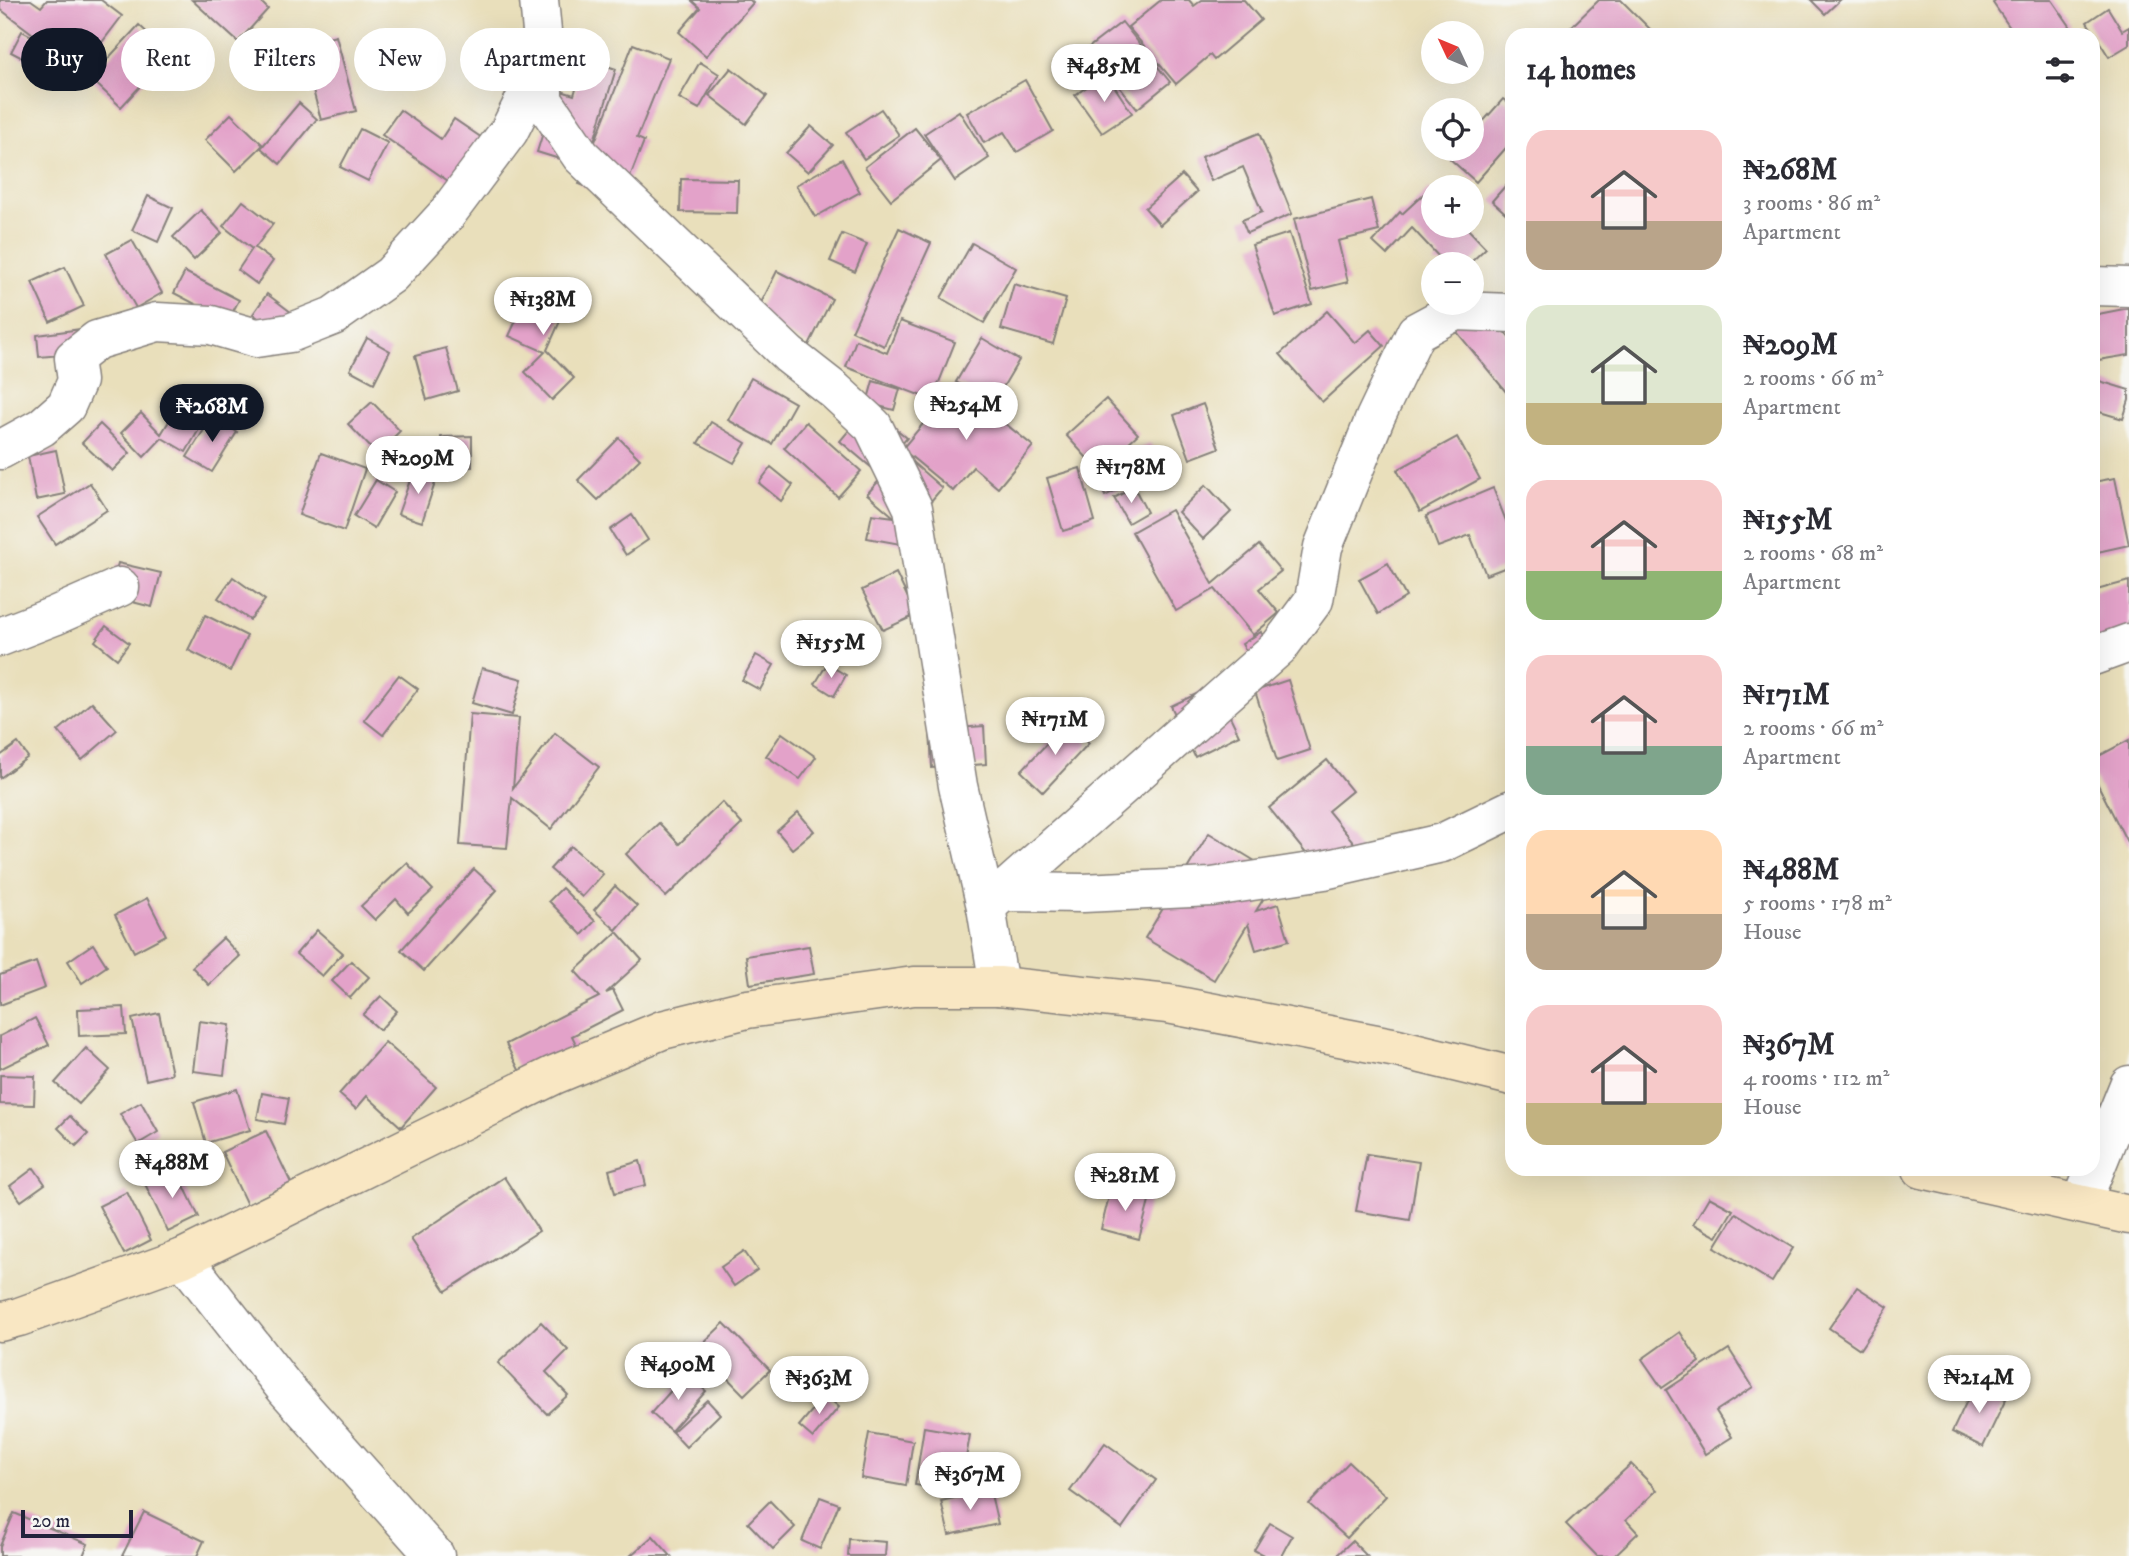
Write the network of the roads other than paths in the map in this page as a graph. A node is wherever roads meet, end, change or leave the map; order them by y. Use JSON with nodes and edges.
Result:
{"nodes":[{"id":1,"x":539,"y":0,"type":"edge"},
{"id":2,"x":541,"y":28,"type":"edge"},
{"id":3,"x":529,"y":91,"type":"edge"},
{"id":4,"x":543,"y":91,"type":"edge"},
{"id":5,"x":2100,"y":286,"type":"edge"},
{"id":6,"x":2129,"y":287,"type":"edge"},
{"id":7,"x":1505,"y":313,"type":"edge"},
{"id":8,"x":0,"y":450,"type":"edge"},
{"id":9,"x":120,"y":587,"type":"dead end"},
{"id":10,"x":0,"y":637,"type":"edge"},
{"id":11,"x":2129,"y":643,"type":"edge"},
{"id":12,"x":2100,"y":653,"type":"edge"},
{"id":13,"x":1505,"y":812,"type":"edge"},
{"id":14,"x":995,"y":899,"type":"junction"},
{"id":15,"x":999,"y":986,"type":"junction"},
{"id":16,"x":1505,"y":1074,"type":"edge"},
{"id":17,"x":2129,"y":1085,"type":"edge"},
{"id":18,"x":2100,"y":1158,"type":"edge"},
{"id":19,"x":1953,"y":1176,"type":"edge"},
{"id":20,"x":2093,"y":1176,"type":"edge"},
{"id":21,"x":2081,"y":1205,"type":"junction"},
{"id":22,"x":2129,"y":1215,"type":"edge"},
{"id":23,"x":183,"y":1258,"type":"junction"},
{"id":24,"x":0,"y":1322,"type":"edge"},
{"id":25,"x":435,"y":1556,"type":"edge"}],
"edges":[{"from":1,"to":2,"type":"street"},
{"from":3,"to":8,"type":"street"},
{"from":4,"to":14,"type":"street"},
{"from":5,"to":6,"type":"street"},
{"from":7,"to":14,"type":"street"},
{"from":9,"to":10,"type":"street"},
{"from":11,"to":12,"type":"street"},
{"from":13,"to":14,"type":"street"},
{"from":14,"to":15,"type":"street"},
{"from":15,"to":16,"type":"main road"},
{"from":15,"to":23,"type":"main road"},
{"from":17,"to":18,"type":"street"},
{"from":19,"to":21,"type":"main road"},
{"from":20,"to":21,"type":"street"},
{"from":21,"to":22,"type":"main road"},
{"from":23,"to":24,"type":"main road"},
{"from":23,"to":25,"type":"street"}]}
